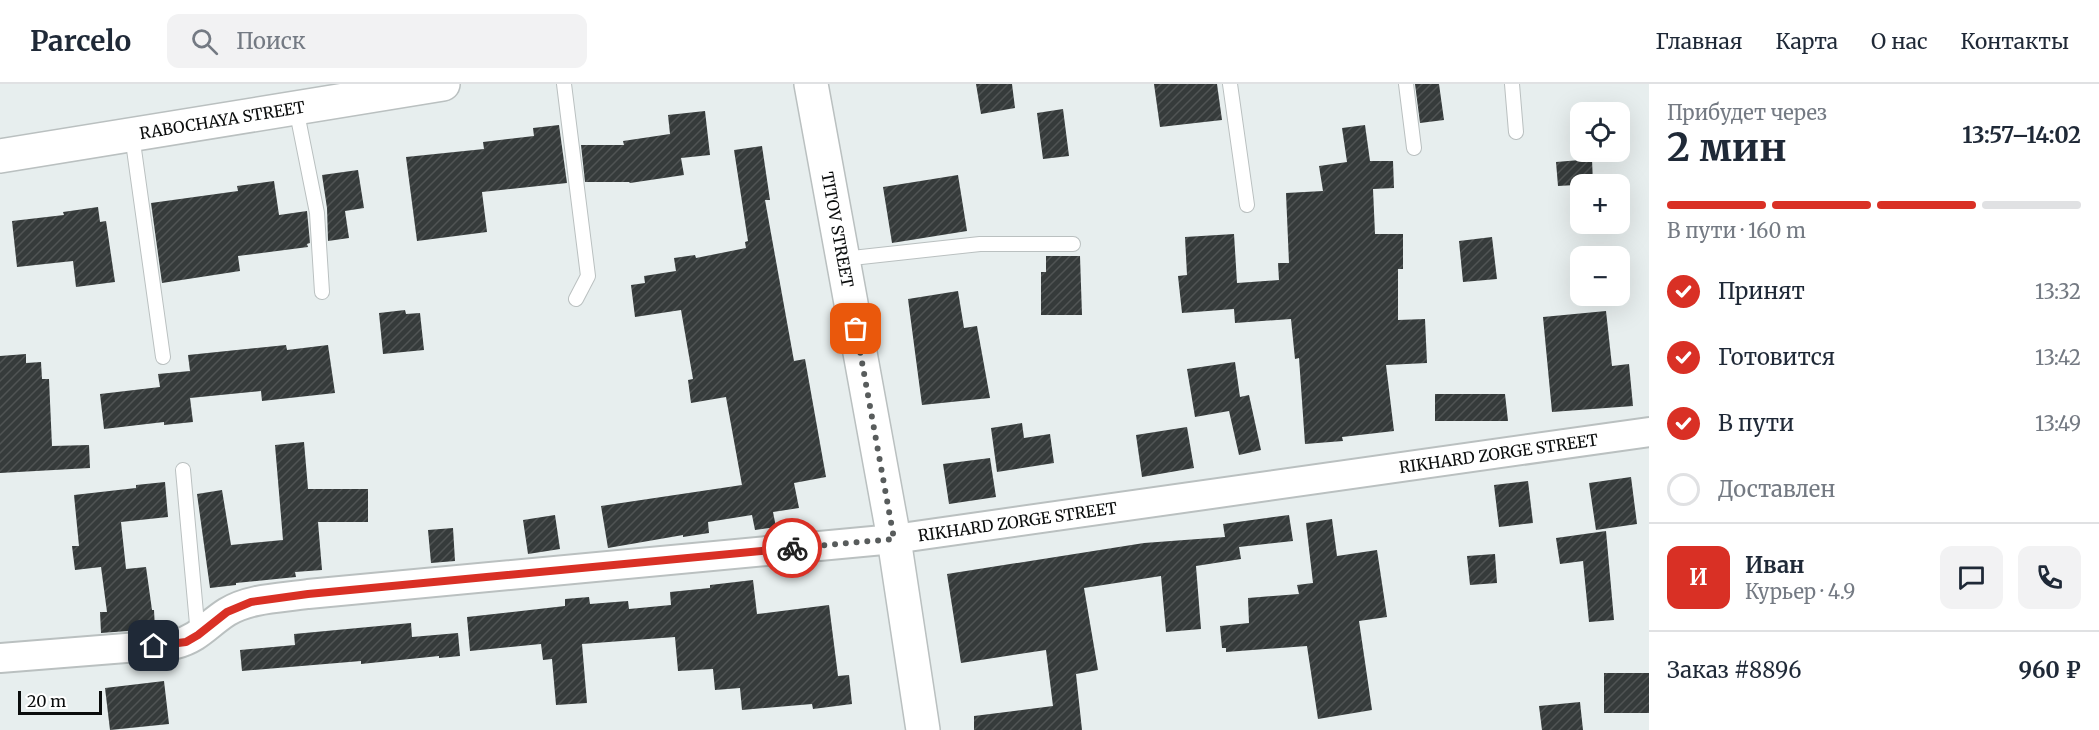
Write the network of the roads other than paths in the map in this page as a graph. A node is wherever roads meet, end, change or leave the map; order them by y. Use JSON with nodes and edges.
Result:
{"nodes":[{"id":1,"x":444,"y":84,"type":"edge"},
{"id":2,"x":564,"y":84,"type":"edge"},
{"id":3,"x":811,"y":84,"type":"edge"},
{"id":4,"x":1230,"y":84,"type":"edge"},
{"id":5,"x":1406,"y":84,"type":"edge"},
{"id":6,"x":1512,"y":84,"type":"edge"},
{"id":7,"x":296,"y":108,"type":"junction"},
{"id":8,"x":1516,"y":132,"type":"dead end"},
{"id":9,"x":132,"y":135,"type":"junction"},
{"id":10,"x":1414,"y":148,"type":"dead end"},
{"id":11,"x":0,"y":156,"type":"edge"},
{"id":12,"x":1247,"y":205,"type":"dead end"},
{"id":13,"x":1073,"y":244,"type":"dead end"},
{"id":14,"x":843,"y":259,"type":"junction"},
{"id":15,"x":322,"y":292,"type":"dead end"},
{"id":16,"x":576,"y":299,"type":"dead end"},
{"id":17,"x":163,"y":357,"type":"dead end"},
{"id":18,"x":1649,"y":432,"type":"edge"},
{"id":19,"x":183,"y":470,"type":"dead end"},
{"id":20,"x":894,"y":539,"type":"junction"},
{"id":21,"x":198,"y":635,"type":"junction"},
{"id":22,"x":0,"y":658,"type":"edge"},
{"id":23,"x":923,"y":730,"type":"edge"}],
"edges":[{"from":1,"to":7,"type":"main road","name":"RABOCHAYA STREET"},
{"from":2,"to":16,"type":"lane"},
{"from":3,"to":14,"type":"main road","name":"TITOV STREET"},
{"from":4,"to":12,"type":"lane"},
{"from":5,"to":10,"type":"lane"},
{"from":6,"to":8,"type":"lane"},
{"from":7,"to":9,"type":"main road","name":"RABOCHAYA STREET"},
{"from":7,"to":15,"type":"lane"},
{"from":9,"to":11,"type":"main road","name":"RABOCHAYA STREET"},
{"from":9,"to":17,"type":"lane"},
{"from":13,"to":14,"type":"lane"},
{"from":14,"to":20,"type":"main road","name":"TITOV STREET"},
{"from":18,"to":20,"type":"street","name":"RIKHARD ZORGE STREET"},
{"from":19,"to":21,"type":"lane"},
{"from":20,"to":21,"type":"street","name":"RIKHARD ZORGE STREET"},
{"from":20,"to":23,"type":"main road","name":"TITOV STREET"},
{"from":21,"to":22,"type":"street","name":"RIKHARD ZORGE STREET"}]}
